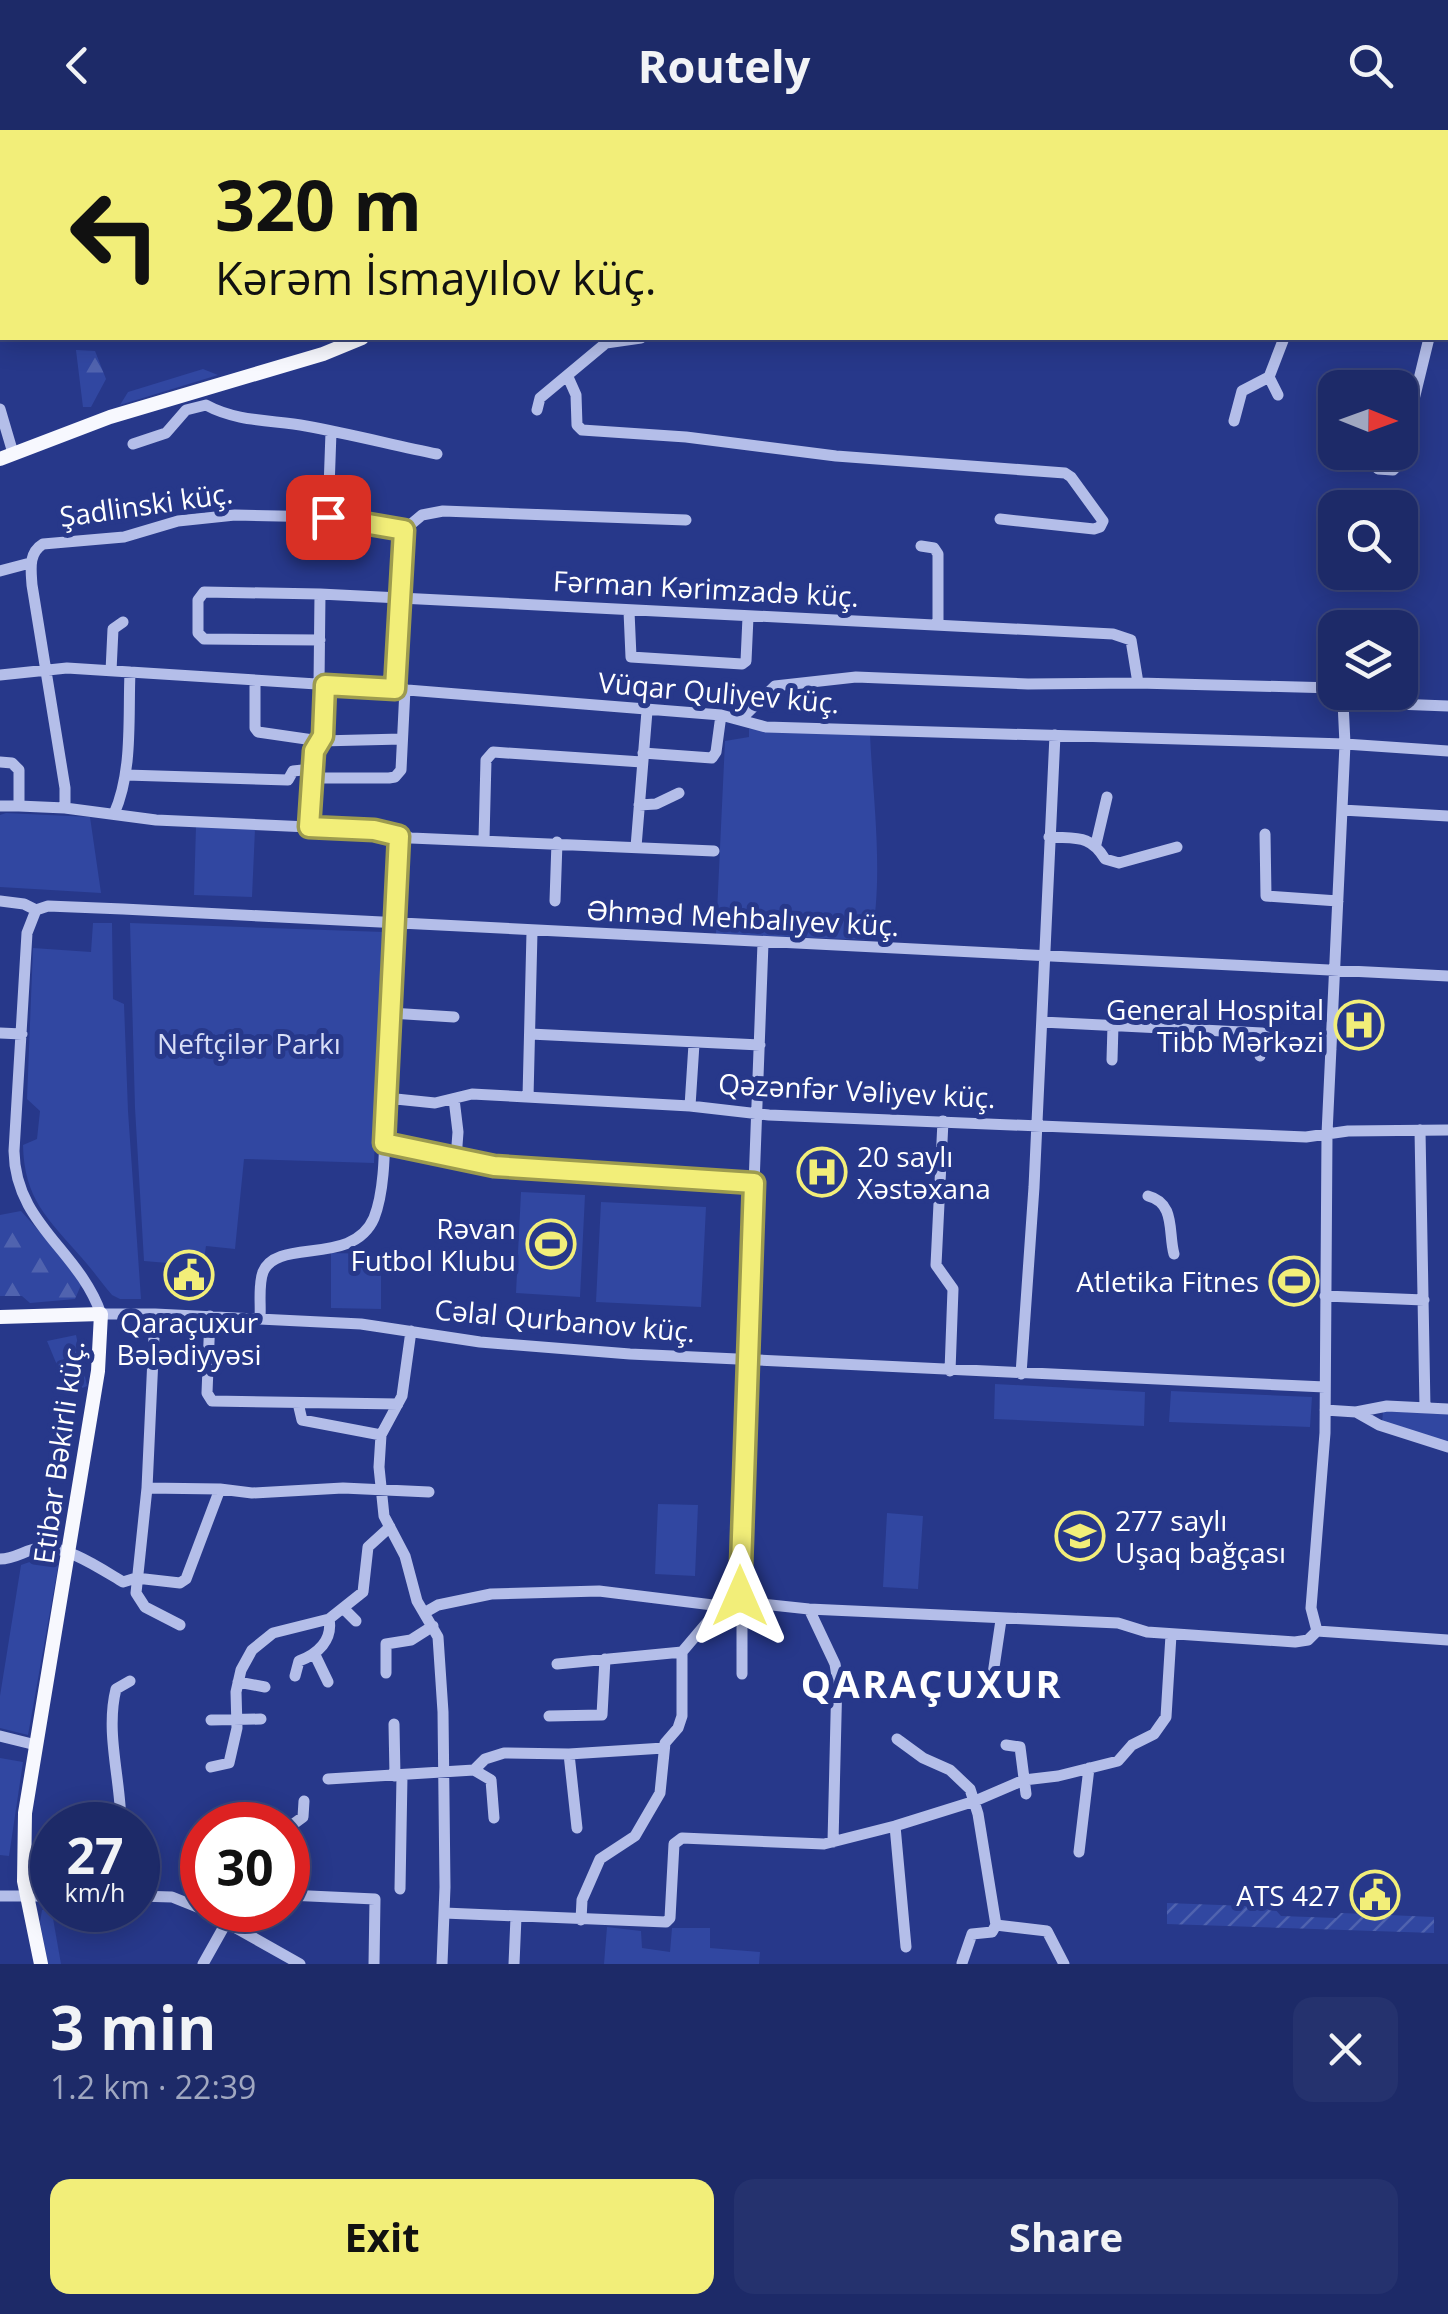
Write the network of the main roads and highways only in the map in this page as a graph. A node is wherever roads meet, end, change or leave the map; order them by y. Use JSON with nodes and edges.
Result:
{"nodes":[{"id":1,"x":357,"y":340,"type":"edge"},
{"id":2,"x":6,"y":456,"type":"edge"},
{"id":3,"x":0,"y":1317,"type":"edge"},
{"id":4,"x":41,"y":1964,"type":"edge"}],
"edges":[{"from":1,"to":2,"type":"main road"},
{"from":3,"to":4,"type":"main road","name":"Etibar Bəkirli küç."}]}
